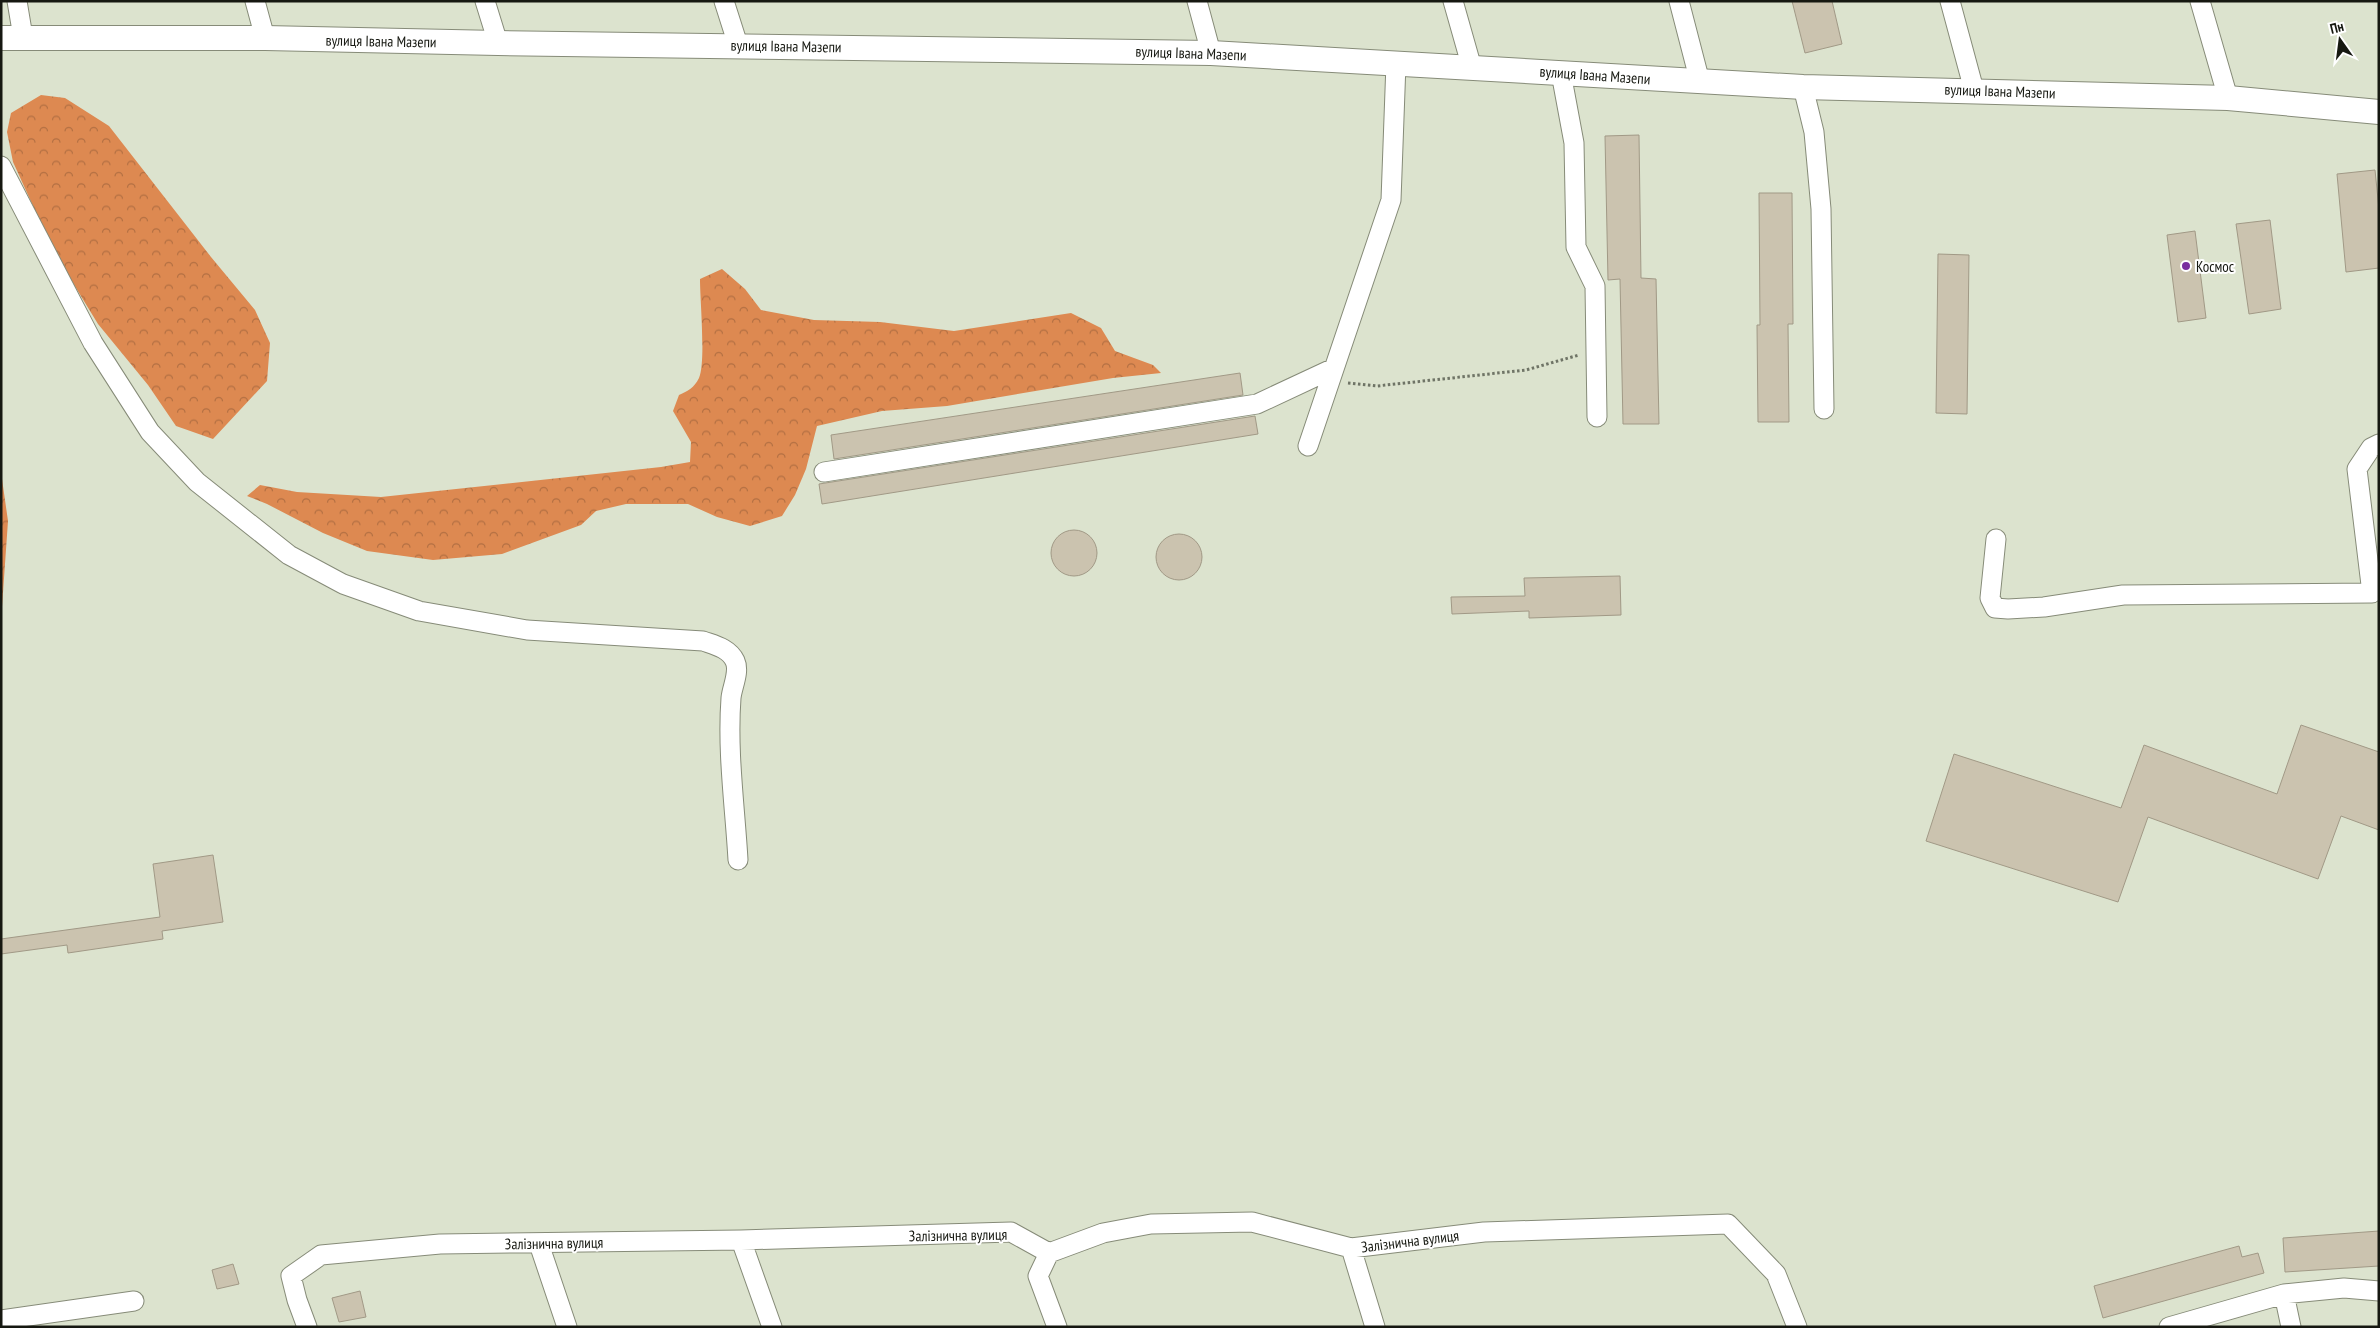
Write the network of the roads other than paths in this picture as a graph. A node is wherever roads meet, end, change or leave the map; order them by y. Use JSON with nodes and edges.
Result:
{"nodes":[{"id":1,"x":17,"y":1,"type":"edge"},
{"id":2,"x":255,"y":1,"type":"edge"},
{"id":3,"x":485,"y":1,"type":"edge"},
{"id":4,"x":724,"y":1,"type":"edge"},
{"id":5,"x":1197,"y":1,"type":"edge"},
{"id":6,"x":1453,"y":1,"type":"edge"},
{"id":7,"x":1679,"y":1,"type":"edge"},
{"id":8,"x":1950,"y":1,"type":"edge"},
{"id":9,"x":2200,"y":1,"type":"edge"},
{"id":10,"x":12,"y":38,"type":"edge"},
{"id":11,"x":265,"y":38,"type":"junction"},
{"id":12,"x":498,"y":43,"type":"junction"},
{"id":13,"x":738,"y":45,"type":"junction"},
{"id":14,"x":1211,"y":53,"type":"junction"},
{"id":15,"x":1396,"y":63,"type":"junction"},
{"id":16,"x":1472,"y":68,"type":"junction"},
{"id":17,"x":1562,"y":73,"type":"junction"},
{"id":18,"x":1700,"y":82,"type":"junction"},
{"id":19,"x":1803,"y":87,"type":"junction"},
{"id":20,"x":1974,"y":90,"type":"junction"},
{"id":21,"x":2228,"y":98,"type":"junction"},
{"id":22,"x":2379,"y":112,"type":"edge"},
{"id":23,"x":1,"y":166,"type":"edge"},
{"id":24,"x":1332,"y":375,"type":"junction"},
{"id":25,"x":1824,"y":409,"type":"dead end"},
{"id":26,"x":1597,"y":417,"type":"dead end"},
{"id":27,"x":2379,"y":444,"type":"edge"},
{"id":28,"x":1308,"y":446,"type":"dead end"},
{"id":29,"x":824,"y":472,"type":"dead end"},
{"id":30,"x":1996,"y":539,"type":"dead end"},
{"id":31,"x":738,"y":860,"type":"dead end"},
{"id":32,"x":742,"y":1240,"type":"junction"},
{"id":33,"x":539,"y":1244,"type":"junction"},
{"id":34,"x":1351,"y":1248,"type":"junction"},
{"id":35,"x":1048,"y":1253,"type":"junction"},
{"id":36,"x":2379,"y":1291,"type":"edge"},
{"id":37,"x":2284,"y":1294,"type":"junction"},
{"id":38,"x":134,"y":1301,"type":"dead end"},
{"id":39,"x":1,"y":1320,"type":"edge"},
{"id":40,"x":307,"y":1327,"type":"edge"},
{"id":41,"x":567,"y":1327,"type":"edge"},
{"id":42,"x":772,"y":1327,"type":"edge"},
{"id":43,"x":1057,"y":1327,"type":"edge"},
{"id":44,"x":1375,"y":1327,"type":"edge"},
{"id":45,"x":1797,"y":1327,"type":"edge"},
{"id":46,"x":2169,"y":1327,"type":"edge"},
{"id":47,"x":2291,"y":1327,"type":"edge"}],
"edges":[{"from":1,"to":10,"type":"street"},
{"from":2,"to":11,"type":"street"},
{"from":3,"to":12,"type":"street"},
{"from":4,"to":13,"type":"street"},
{"from":5,"to":14,"type":"street"},
{"from":6,"to":16,"type":"street"},
{"from":7,"to":18,"type":"street"},
{"from":8,"to":20,"type":"street"},
{"from":9,"to":21,"type":"street"},
{"from":10,"to":11,"type":"main road","name":"вулиця Івана Мазепи"},
{"from":11,"to":12,"type":"main road","name":"вулиця Івана Мазепи"},
{"from":12,"to":13,"type":"main road","name":"вулиця Івана Мазепи"},
{"from":13,"to":14,"type":"main road","name":"вулиця Івана Мазепи"},
{"from":14,"to":15,"type":"main road","name":"вулиця Івана Мазепи"},
{"from":15,"to":16,"type":"main road","name":"вулиця Івана Мазепи"},
{"from":15,"to":24,"type":"street"},
{"from":16,"to":17,"type":"main road","name":"вулиця Івана Мазепи"},
{"from":17,"to":18,"type":"main road","name":"вулиця Івана Мазепи"},
{"from":17,"to":26,"type":"street"},
{"from":18,"to":19,"type":"main road","name":"вулиця Івана Мазепи"},
{"from":19,"to":20,"type":"main road","name":"вулиця Івана Мазепи"},
{"from":19,"to":25,"type":"street"},
{"from":20,"to":21,"type":"main road","name":"вулиця Івана Мазепи"},
{"from":21,"to":22,"type":"main road","name":"вулиця Івана Мазепи"},
{"from":23,"to":31,"type":"street"},
{"from":24,"to":28,"type":"street"},
{"from":24,"to":29,"type":"street"},
{"from":27,"to":30,"type":"street"},
{"from":32,"to":33,"type":"street","name":"Залізнична вулиця"},
{"from":32,"to":35,"type":"street","name":"Залізнична вулиця"},
{"from":32,"to":42,"type":"street"},
{"from":33,"to":40,"type":"street","name":"Залізнична вулиця"},
{"from":33,"to":41,"type":"street"},
{"from":34,"to":35,"type":"street","name":"Залізнична вулиця"},
{"from":34,"to":44,"type":"street"},
{"from":34,"to":45,"type":"street","name":"Залізнична вулиця"},
{"from":35,"to":43,"type":"street"},
{"from":36,"to":37,"type":"street"},
{"from":37,"to":46,"type":"street"},
{"from":37,"to":47,"type":"street"},
{"from":38,"to":39,"type":"street"}]}
